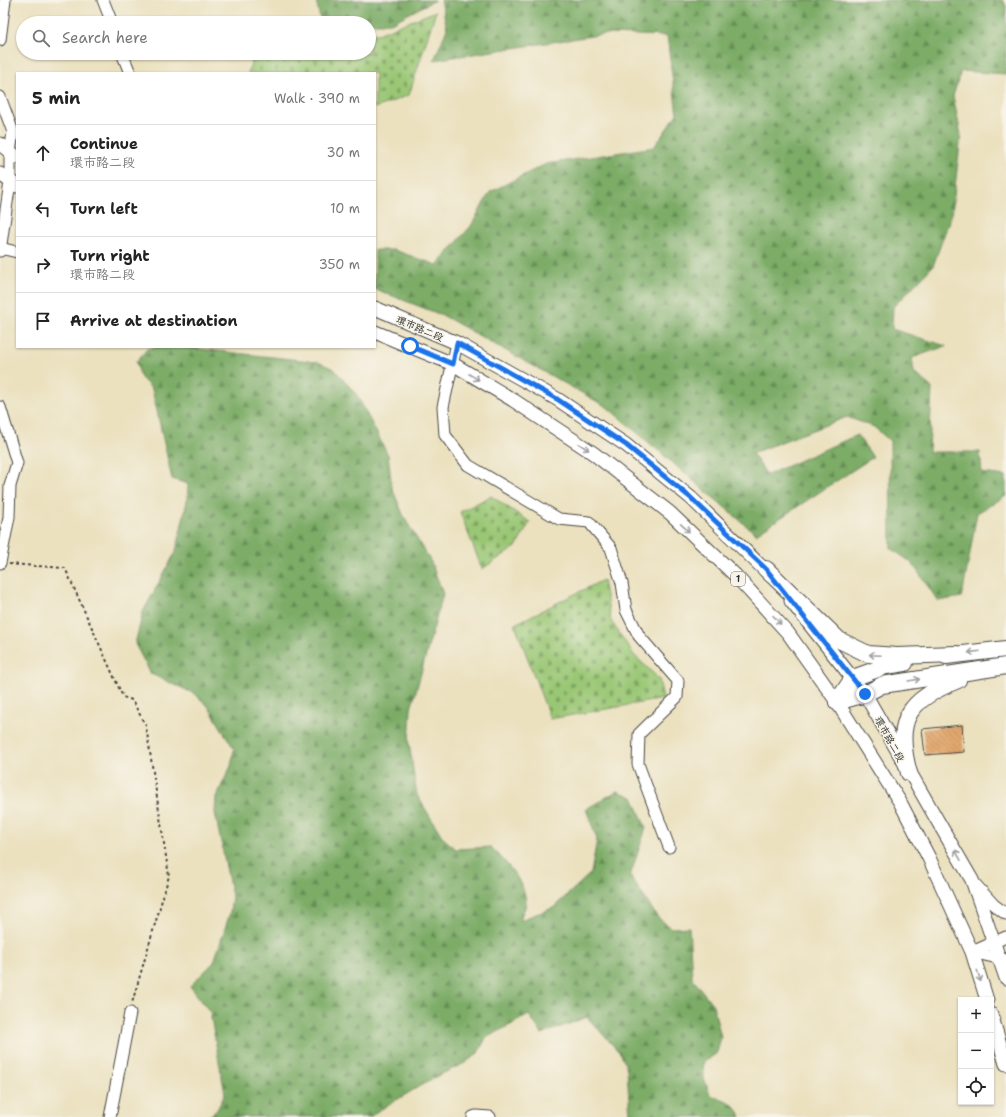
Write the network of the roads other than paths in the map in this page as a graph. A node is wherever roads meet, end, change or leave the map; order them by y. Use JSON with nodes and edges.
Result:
{"nodes":[{"id":1,"x":6,"y":0,"type":"edge"},
{"id":2,"x":103,"y":0,"type":"edge"},
{"id":3,"x":109,"y":16,"type":"edge"},
{"id":4,"x":0,"y":40,"type":"edge"},
{"id":5,"x":125,"y":60,"type":"edge"},
{"id":6,"x":130,"y":72,"type":"edge"},
{"id":7,"x":0,"y":97,"type":"edge"},
{"id":8,"x":0,"y":144,"type":"edge"},
{"id":9,"x":14,"y":155,"type":"edge"},
{"id":10,"x":9,"y":181,"type":"edge"},
{"id":11,"x":0,"y":248,"type":"edge"},
{"id":12,"x":0,"y":251,"type":"edge"},
{"id":13,"x":16,"y":252,"type":"edge"},
{"id":14,"x":376,"y":308,"type":"edge"},
{"id":15,"x":376,"y":332,"type":"edge"},
{"id":16,"x":457,"y":343,"type":"junction"},
{"id":17,"x":453,"y":364,"type":"junction"},
{"id":18,"x":0,"y":407,"type":"edge"},
{"id":19,"x":0,"y":563,"type":"edge"},
{"id":20,"x":766,"y":569,"type":"junction"},
{"id":21,"x":999,"y":650,"type":"edge"},
{"id":22,"x":956,"y":654,"type":"junction"},
{"id":23,"x":994,"y":667,"type":"edge"},
{"id":24,"x":852,"y":678,"type":"junction"},
{"id":25,"x":865,"y":694,"type":"junction"},
{"id":26,"x":837,"y":702,"type":"junction"},
{"id":27,"x":909,"y":773,"type":"junction"},
{"id":28,"x":669,"y":847,"type":"dead end"},
{"id":29,"x":972,"y":880,"type":"junction"},
{"id":30,"x":1006,"y":914,"type":"edge"},
{"id":31,"x":1000,"y":940,"type":"edge"},
{"id":32,"x":972,"y":952,"type":"junction"},
{"id":33,"x":1003,"y":960,"type":"edge"},
{"id":34,"x":1006,"y":978,"type":"edge"},
{"id":35,"x":986,"y":997,"type":"edge"},
{"id":36,"x":130,"y":1013,"type":"road end"},
{"id":37,"x":994,"y":1024,"type":"edge"},
{"id":38,"x":1006,"y":1064,"type":"edge"},
{"id":39,"x":110,"y":1117,"type":"edge"},
{"id":40,"x":472,"y":1117,"type":"edge"},
{"id":41,"x":490,"y":1117,"type":"edge"}],
"edges":[{"from":1,"to":4,"type":"street"},
{"from":2,"to":3,"type":"street"},
{"from":5,"to":6,"type":"street"},
{"from":7,"to":9,"type":"street"},
{"from":8,"to":9,"type":"main road"},
{"from":9,"to":10,"type":"street"},
{"from":10,"to":11,"type":"street"},
{"from":11,"to":12,"type":"street"},
{"from":11,"to":13,"type":"street"},
{"from":14,"to":16,"type":"main road","name":"環市路二段"},
{"from":15,"to":17,"type":"main road","name":"環市路二段","number":"1"},
{"from":16,"to":17,"type":"street"},
{"from":16,"to":20,"type":"main road","name":"環市路二段"},
{"from":17,"to":26,"type":"main road","name":"環市路二段","number":"1","one_way":true},
{"from":17,"to":28,"type":"street"},
{"from":18,"to":19,"type":"street"},
{"from":22,"to":20,"type":"highway","one_way":true},
{"from":20,"to":24,"type":"main road","name":"環市路二段"},
{"from":21,"to":22,"type":"highway","one_way":true},
{"from":22,"to":24,"type":"highway"},
{"from":25,"to":23,"type":"highway","one_way":true},
{"from":23,"to":27,"type":"highway"},
{"from":24,"to":25,"type":"main road","name":"環市路二段"},
{"from":24,"to":26,"type":"highway"},
{"from":25,"to":26,"type":"highway"},
{"from":25,"to":27,"type":"main road","name":"環市路二段"},
{"from":26,"to":32,"type":"main road","name":"環市路二段","number":"1"},
{"from":29,"to":27,"type":"main road","name":"環市路二段","one_way":true},
{"from":29,"to":30,"type":"street"},
{"from":29,"to":31,"type":"main road","name":"環市路二段"},
{"from":31,"to":32,"type":"street"},
{"from":31,"to":33,"type":"main road","name":"環市路二段"},
{"from":32,"to":33,"type":"street"},
{"from":32,"to":35,"type":"main road","number":"1","one_way":true},
{"from":33,"to":34,"type":"main road","name":"環市路二段"},
{"from":36,"to":39,"type":"street"},
{"from":37,"to":38,"type":"main road"},
{"from":40,"to":41,"type":"street"}]}
